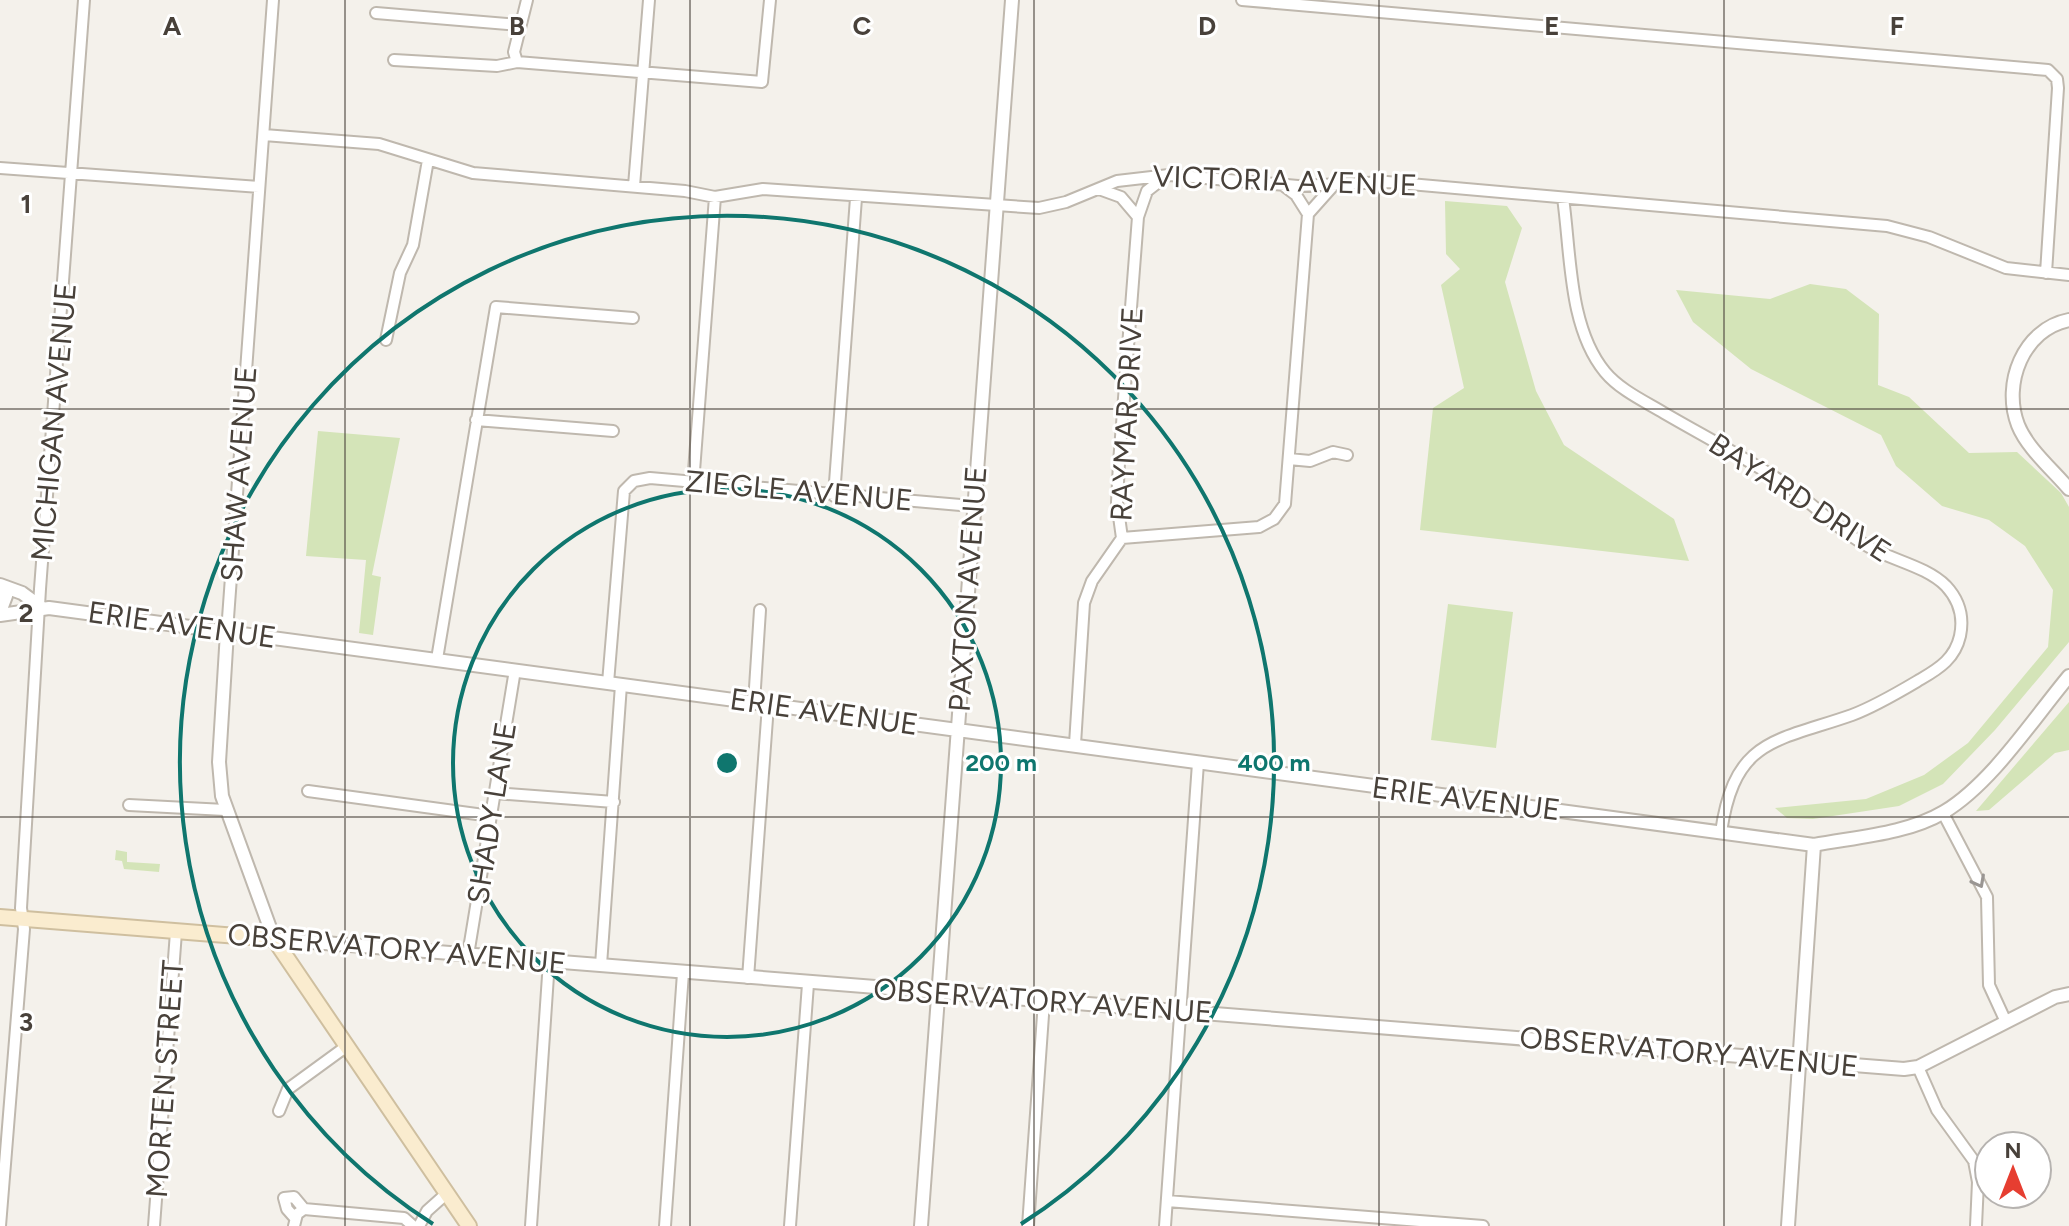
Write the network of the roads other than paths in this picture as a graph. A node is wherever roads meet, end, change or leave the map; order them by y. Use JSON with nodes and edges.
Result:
{"nodes":[{"id":1,"x":84,"y":0,"type":"edge"},
{"id":2,"x":273,"y":0,"type":"edge"},
{"id":3,"x":527,"y":0,"type":"edge"},
{"id":4,"x":649,"y":0,"type":"edge"},
{"id":5,"x":770,"y":0,"type":"edge"},
{"id":6,"x":1012,"y":0,"type":"edge"},
{"id":7,"x":1242,"y":0,"type":"edge"},
{"id":8,"x":376,"y":13,"type":"dead end"},
{"id":9,"x":520,"y":25,"type":"junction"},
{"id":10,"x":394,"y":60,"type":"dead end"},
{"id":11,"x":517,"y":62,"type":"junction"},
{"id":12,"x":643,"y":72,"type":"junction"},
{"id":13,"x":264,"y":135,"type":"junction"},
{"id":14,"x":428,"y":160,"type":"junction"},
{"id":15,"x":0,"y":168,"type":"edge"},
{"id":16,"x":72,"y":173,"type":"junction"},
{"id":17,"x":1169,"y":175,"type":"junction"},
{"id":18,"x":1282,"y":185,"type":"junction"},
{"id":19,"x":1335,"y":185,"type":"junction"},
{"id":20,"x":634,"y":186,"type":"junction"},
{"id":21,"x":259,"y":187,"type":"junction"},
{"id":22,"x":1099,"y":189,"type":"junction"},
{"id":23,"x":715,"y":197,"type":"junction"},
{"id":24,"x":856,"y":198,"type":"junction"},
{"id":25,"x":1563,"y":198,"type":"junction"},
{"id":26,"x":996,"y":208,"type":"junction"},
{"id":27,"x":1308,"y":214,"type":"junction"},
{"id":28,"x":1138,"y":217,"type":"junction"},
{"id":29,"x":2046,"y":273,"type":"junction"},
{"id":30,"x":2069,"y":275,"type":"edge"},
{"id":31,"x":633,"y":318,"type":"dead end"},
{"id":32,"x":2069,"y":320,"type":"edge"},
{"id":33,"x":386,"y":340,"type":"dead end"},
{"id":34,"x":476,"y":420,"type":"junction"},
{"id":35,"x":613,"y":431,"type":"dead end"},
{"id":36,"x":1347,"y":455,"type":"dead end"},
{"id":37,"x":1289,"y":459,"type":"junction"},
{"id":38,"x":693,"y":484,"type":"junction"},
{"id":39,"x":2069,"y":489,"type":"edge"},
{"id":40,"x":834,"y":496,"type":"junction"},
{"id":41,"x":972,"y":506,"type":"junction"},
{"id":42,"x":1122,"y":538,"type":"junction"},
{"id":43,"x":0,"y":586,"type":"edge"},
{"id":44,"x":41,"y":607,"type":"junction"},
{"id":45,"x":760,"y":610,"type":"dead end"},
{"id":46,"x":0,"y":613,"type":"edge"},
{"id":47,"x":227,"y":632,"type":"junction"},
{"id":48,"x":437,"y":659,"type":"junction"},
{"id":49,"x":515,"y":670,"type":"junction"},
{"id":50,"x":2069,"y":676,"type":"edge"},
{"id":51,"x":614,"y":684,"type":"junction"},
{"id":52,"x":754,"y":703,"type":"junction"},
{"id":53,"x":768,"y":705,"type":"junction"},
{"id":54,"x":958,"y":729,"type":"junction"},
{"id":55,"x":1075,"y":744,"type":"junction"},
{"id":56,"x":1198,"y":763,"type":"junction"},
{"id":57,"x":308,"y":791,"type":"dead end"},
{"id":58,"x":495,"y":793,"type":"junction"},
{"id":59,"x":614,"y":802,"type":"junction"},
{"id":60,"x":129,"y":805,"type":"dead end"},
{"id":61,"x":225,"y":810,"type":"junction"},
{"id":62,"x":1943,"y":813,"type":"junction"},
{"id":63,"x":491,"y":816,"type":"junction"},
{"id":64,"x":1721,"y":832,"type":"junction"},
{"id":65,"x":1814,"y":845,"type":"junction"},
{"id":66,"x":0,"y":917,"type":"edge"},
{"id":67,"x":22,"y":919,"type":"junction"},
{"id":68,"x":176,"y":932,"type":"junction"},
{"id":69,"x":274,"y":939,"type":"junction"},
{"id":70,"x":468,"y":955,"type":"junction"},
{"id":71,"x":549,"y":961,"type":"junction"},
{"id":72,"x":601,"y":965,"type":"junction"},
{"id":73,"x":683,"y":973,"type":"junction"},
{"id":74,"x":748,"y":978,"type":"junction"},
{"id":75,"x":808,"y":984,"type":"junction"},
{"id":76,"x":938,"y":992,"type":"junction"},
{"id":77,"x":2069,"y":994,"type":"edge"},
{"id":78,"x":1044,"y":1001,"type":"junction"},
{"id":79,"x":1181,"y":1011,"type":"junction"},
{"id":80,"x":2006,"y":1022,"type":"junction"},
{"id":81,"x":347,"y":1046,"type":"junction"},
{"id":82,"x":1800,"y":1060,"type":"junction"},
{"id":83,"x":1918,"y":1067,"type":"junction"},
{"id":84,"x":279,"y":1111,"type":"dead end"},
{"id":85,"x":446,"y":1194,"type":"junction"},
{"id":86,"x":1167,"y":1201,"type":"junction"},
{"id":87,"x":304,"y":1209,"type":"junction"},
{"id":88,"x":427,"y":1211,"type":"junction"},
{"id":89,"x":404,"y":1218,"type":"junction"},
{"id":90,"x":295,"y":1222,"type":"edge"},
{"id":91,"x":0,"y":1226,"type":"edge"},
{"id":92,"x":154,"y":1226,"type":"edge"},
{"id":93,"x":416,"y":1226,"type":"edge"},
{"id":94,"x":469,"y":1226,"type":"edge"},
{"id":95,"x":531,"y":1226,"type":"edge"},
{"id":96,"x":665,"y":1226,"type":"edge"},
{"id":97,"x":790,"y":1226,"type":"edge"},
{"id":98,"x":921,"y":1226,"type":"edge"},
{"id":99,"x":1028,"y":1226,"type":"edge"},
{"id":100,"x":1165,"y":1226,"type":"edge"},
{"id":101,"x":1483,"y":1226,"type":"edge"},
{"id":102,"x":1788,"y":1226,"type":"edge"},
{"id":103,"x":1976,"y":1226,"type":"edge"}],
"edges":[{"from":1,"to":16,"type":"street","name":"MICHIGAN AVENUE"},
{"from":2,"to":13,"type":"street","name":"SHAW AVENUE"},
{"from":3,"to":9,"type":"street"},
{"from":4,"to":12,"type":"street"},
{"from":5,"to":12,"type":"street"},
{"from":6,"to":26,"type":"street","name":"PAXTON AVENUE"},
{"from":7,"to":29,"type":"street"},
{"from":8,"to":9,"type":"street"},
{"from":9,"to":11,"type":"street"},
{"from":10,"to":11,"type":"street"},
{"from":11,"to":12,"type":"street"},
{"from":12,"to":20,"type":"street"},
{"from":13,"to":14,"type":"street","name":"VICTORIA AVENUE"},
{"from":13,"to":21,"type":"street","name":"SHAW AVENUE"},
{"from":14,"to":20,"type":"street","name":"VICTORIA AVENUE"},
{"from":14,"to":33,"type":"street"},
{"from":15,"to":16,"type":"street"},
{"from":16,"to":21,"type":"street"},
{"from":16,"to":44,"type":"street","name":"MICHIGAN AVENUE"},
{"from":17,"to":18,"type":"street","name":"VICTORIA AVENUE"},
{"from":17,"to":22,"type":"street","name":"VICTORIA AVENUE"},
{"from":17,"to":28,"type":"street","name":"RAYMAR DRIVE"},
{"from":18,"to":19,"type":"street","name":"VICTORIA AVENUE"},
{"from":18,"to":27,"type":"street"},
{"from":19,"to":25,"type":"street","name":"VICTORIA AVENUE"},
{"from":19,"to":27,"type":"street"},
{"from":20,"to":23,"type":"street","name":"VICTORIA AVENUE"},
{"from":21,"to":47,"type":"street","name":"SHAW AVENUE"},
{"from":22,"to":26,"type":"street","name":"VICTORIA AVENUE"},
{"from":22,"to":28,"type":"street"},
{"from":23,"to":24,"type":"street","name":"VICTORIA AVENUE"},
{"from":23,"to":38,"type":"street"},
{"from":24,"to":26,"type":"street","name":"VICTORIA AVENUE"},
{"from":24,"to":40,"type":"street"},
{"from":25,"to":29,"type":"street","name":"VICTORIA AVENUE"},
{"from":25,"to":64,"type":"street","name":"BAYARD DRIVE"},
{"from":26,"to":41,"type":"street","name":"PAXTON AVENUE"},
{"from":27,"to":37,"type":"street"},
{"from":28,"to":42,"type":"street","name":"RAYMAR DRIVE"},
{"from":29,"to":30,"type":"street","name":"VICTORIA AVENUE"},
{"from":31,"to":34,"type":"street"},
{"from":32,"to":39,"type":"street"},
{"from":34,"to":35,"type":"street"},
{"from":34,"to":48,"type":"street"},
{"from":36,"to":37,"type":"street"},
{"from":37,"to":42,"type":"street"},
{"from":38,"to":40,"type":"street","name":"ZIEGLE AVENUE"},
{"from":38,"to":51,"type":"street","name":"ZIEGLE AVENUE"},
{"from":40,"to":41,"type":"street","name":"ZIEGLE AVENUE"},
{"from":41,"to":54,"type":"street","name":"PAXTON AVENUE"},
{"from":42,"to":55,"type":"street","name":"RAYMAR DRIVE"},
{"from":43,"to":44,"type":"street","name":"ERIE AVENUE"},
{"from":43,"to":46,"type":"street"},
{"from":44,"to":46,"type":"street","name":"ERIE AVENUE"},
{"from":44,"to":47,"type":"street","name":"ERIE AVENUE"},
{"from":44,"to":67,"type":"street","name":"MICHIGAN AVENUE"},
{"from":45,"to":52,"type":"street"},
{"from":47,"to":48,"type":"street","name":"ERIE AVENUE"},
{"from":47,"to":61,"type":"street","name":"SHAW AVENUE"},
{"from":48,"to":49,"type":"street","name":"ERIE AVENUE"},
{"from":49,"to":51,"type":"street","name":"ERIE AVENUE"},
{"from":49,"to":58,"type":"street","name":"SHADY LANE"},
{"from":50,"to":62,"type":"street","name":"ERIE AVENUE"},
{"from":51,"to":52,"type":"street","name":"ERIE AVENUE"},
{"from":51,"to":59,"type":"street"},
{"from":52,"to":53,"type":"street","name":"ERIE AVENUE"},
{"from":53,"to":54,"type":"street","name":"ERIE AVENUE"},
{"from":53,"to":74,"type":"street"},
{"from":54,"to":55,"type":"street","name":"ERIE AVENUE"},
{"from":54,"to":76,"type":"street","name":"PAXTON AVENUE"},
{"from":55,"to":56,"type":"street","name":"ERIE AVENUE"},
{"from":56,"to":64,"type":"street","name":"ERIE AVENUE"},
{"from":56,"to":79,"type":"street"},
{"from":57,"to":63,"type":"street"},
{"from":58,"to":59,"type":"street"},
{"from":58,"to":63,"type":"street","name":"SHADY LANE"},
{"from":59,"to":72,"type":"street"},
{"from":60,"to":61,"type":"street"},
{"from":61,"to":69,"type":"street","name":"SHAW AVENUE"},
{"from":62,"to":65,"type":"street","name":"ERIE AVENUE"},
{"from":62,"to":80,"type":"street","one_way":true},
{"from":63,"to":70,"type":"street","name":"SHADY LANE"},
{"from":64,"to":65,"type":"street","name":"ERIE AVENUE"},
{"from":65,"to":82,"type":"street"},
{"from":66,"to":67,"type":"main road","name":"OBSERVATORY AVENUE"},
{"from":67,"to":68,"type":"main road","name":"OBSERVATORY AVENUE"},
{"from":67,"to":91,"type":"street","name":"MICHIGAN AVENUE"},
{"from":68,"to":69,"type":"main road","name":"OBSERVATORY AVENUE"},
{"from":68,"to":92,"type":"street","name":"MORTEN STREET"},
{"from":69,"to":70,"type":"street","name":"OBSERVATORY AVENUE"},
{"from":69,"to":81,"type":"main road"},
{"from":70,"to":71,"type":"street","name":"OBSERVATORY AVENUE"},
{"from":71,"to":72,"type":"street","name":"OBSERVATORY AVENUE"},
{"from":71,"to":95,"type":"street"},
{"from":72,"to":73,"type":"street","name":"OBSERVATORY AVENUE"},
{"from":73,"to":74,"type":"street","name":"OBSERVATORY AVENUE"},
{"from":73,"to":96,"type":"street"},
{"from":74,"to":75,"type":"street","name":"OBSERVATORY AVENUE"},
{"from":75,"to":76,"type":"street","name":"OBSERVATORY AVENUE"},
{"from":75,"to":97,"type":"street"},
{"from":76,"to":78,"type":"street","name":"OBSERVATORY AVENUE"},
{"from":76,"to":98,"type":"street","name":"PAXTON AVENUE"},
{"from":77,"to":80,"type":"street","name":"OBSERVATORY AVENUE"},
{"from":78,"to":79,"type":"street","name":"OBSERVATORY AVENUE"},
{"from":78,"to":99,"type":"street"},
{"from":79,"to":82,"type":"street","name":"OBSERVATORY AVENUE"},
{"from":79,"to":86,"type":"street"},
{"from":80,"to":83,"type":"street","name":"OBSERVATORY AVENUE"},
{"from":81,"to":84,"type":"street"},
{"from":81,"to":85,"type":"main road"},
{"from":82,"to":83,"type":"street","name":"OBSERVATORY AVENUE"},
{"from":82,"to":102,"type":"street"},
{"from":83,"to":103,"type":"street"},
{"from":85,"to":88,"type":"street"},
{"from":85,"to":94,"type":"main road"},
{"from":86,"to":100,"type":"street"},
{"from":86,"to":101,"type":"street"},
{"from":87,"to":89,"type":"street"},
{"from":87,"to":90,"type":"street"},
{"from":87,"to":90,"type":"street"},
{"from":88,"to":89,"type":"street"},
{"from":88,"to":93,"type":"street"},
{"from":89,"to":93,"type":"street"}]}
